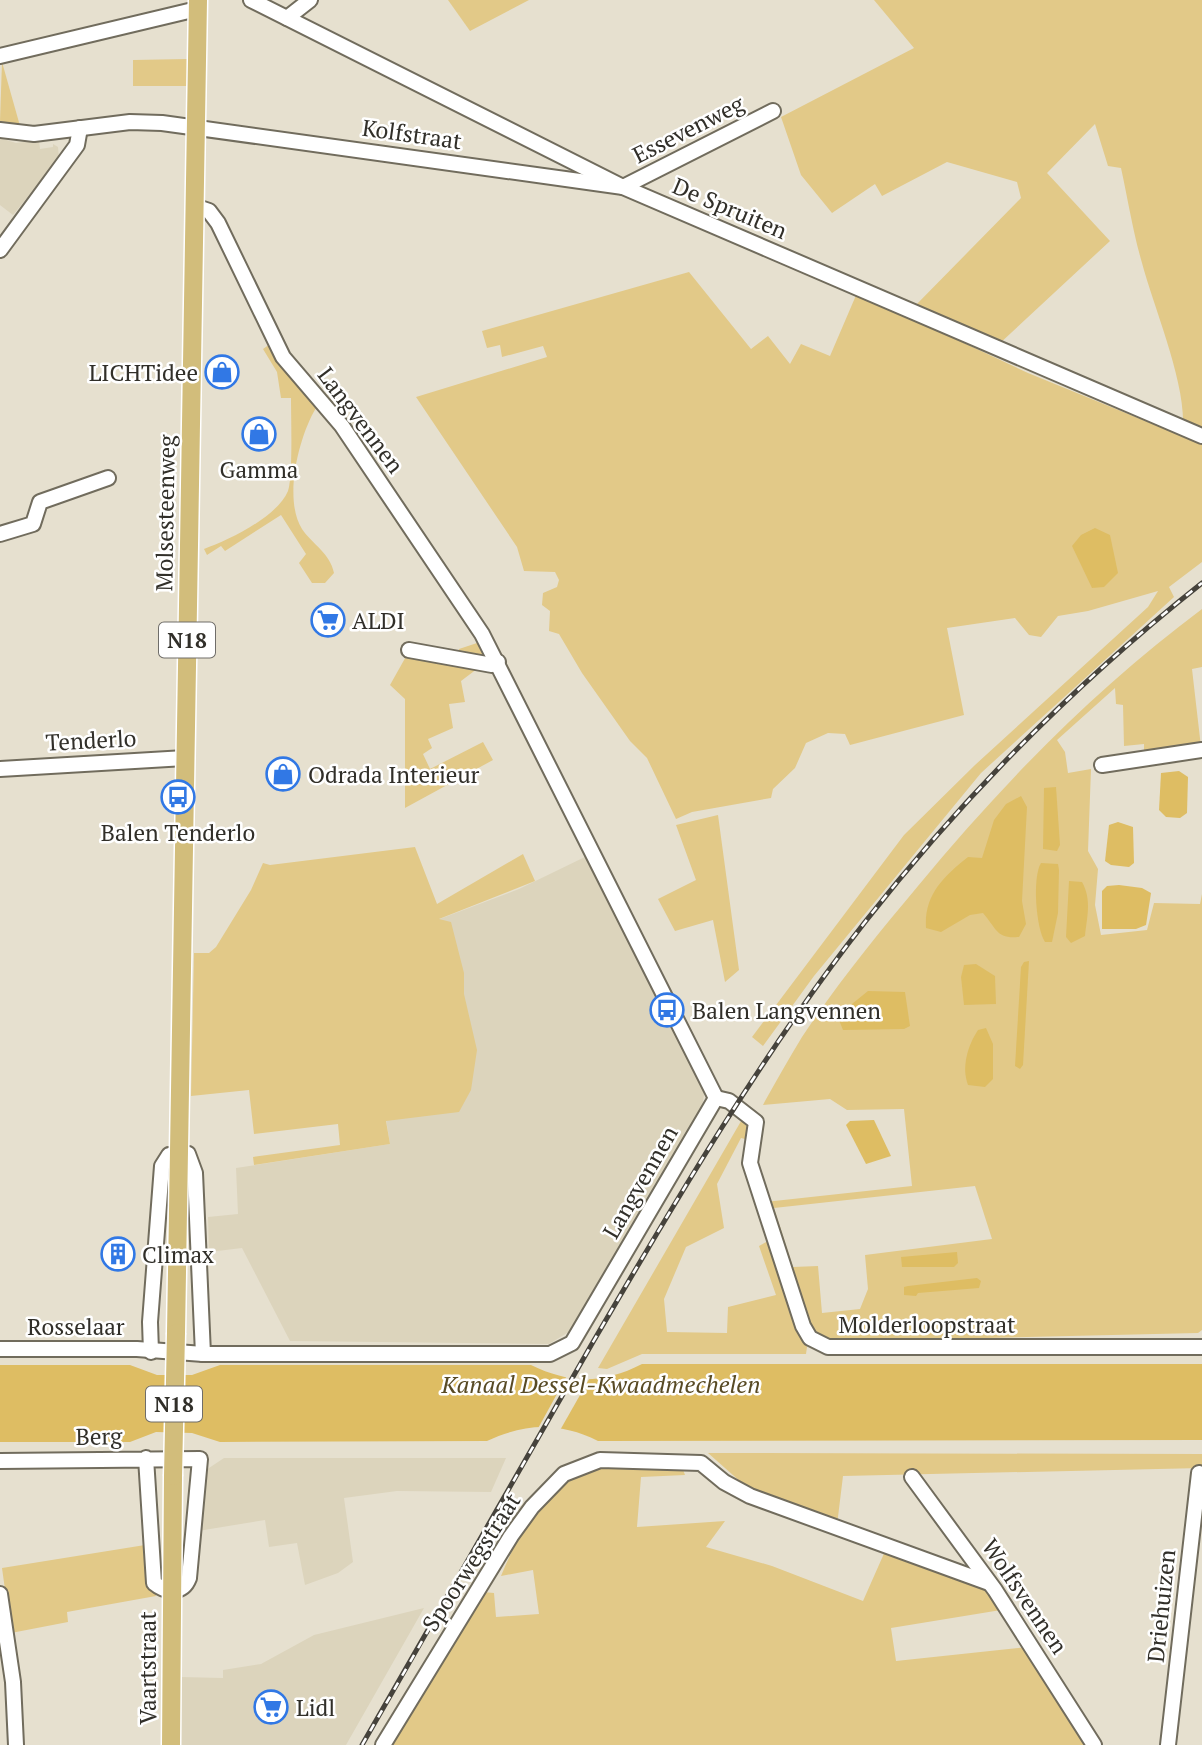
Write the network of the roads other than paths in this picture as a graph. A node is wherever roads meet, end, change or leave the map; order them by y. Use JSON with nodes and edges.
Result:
{"nodes":[{"id":1,"x":251,"y":0,"type":"edge"},
{"id":2,"x":310,"y":0,"type":"edge"},
{"id":3,"x":198,"y":4,"type":"edge"},
{"id":4,"x":287,"y":18,"type":"junction"},
{"id":5,"x":0,"y":55,"type":"edge"},
{"id":6,"x":773,"y":111,"type":"dead end"},
{"id":7,"x":196,"y":127,"type":"junction"},
{"id":8,"x":80,"y":128,"type":"junction"},
{"id":9,"x":0,"y":130,"type":"edge"},
{"id":10,"x":623,"y":187,"type":"junction"},
{"id":11,"x":194,"y":206,"type":"junction"},
{"id":12,"x":0,"y":250,"type":"edge"},
{"id":13,"x":1202,"y":436,"type":"edge"},
{"id":14,"x":108,"y":478,"type":"dead end"},
{"id":15,"x":0,"y":534,"type":"edge"},
{"id":16,"x":409,"y":650,"type":"dead end"},
{"id":17,"x":498,"y":662,"type":"junction"},
{"id":18,"x":1202,"y":750,"type":"edge"},
{"id":19,"x":185,"y":758,"type":"junction"},
{"id":20,"x":1102,"y":765,"type":"dead end"},
{"id":21,"x":0,"y":769,"type":"edge"},
{"id":22,"x":716,"y":1098,"type":"junction"},
{"id":23,"x":179,"y":1153,"type":"junction"},
{"id":24,"x":1200,"y":1346,"type":"edge"},
{"id":25,"x":0,"y":1349,"type":"edge"},
{"id":26,"x":151,"y":1352,"type":"junction"},
{"id":27,"x":203,"y":1354,"type":"junction"},
{"id":28,"x":146,"y":1458,"type":"junction"},
{"id":29,"x":200,"y":1459,"type":"joint"},
{"id":30,"x":0,"y":1461,"type":"edge"},
{"id":31,"x":1199,"y":1473,"type":"dead end"},
{"id":32,"x":173,"y":1476,"type":"joint"},
{"id":33,"x":912,"y":1477,"type":"dead end"},
{"id":34,"x":989,"y":1583,"type":"junction"},
{"id":35,"x":172,"y":1591,"type":"junction"},
{"id":36,"x":0,"y":1594,"type":"edge"},
{"id":37,"x":16,"y":1745,"type":"edge"},
{"id":38,"x":170,"y":1745,"type":"edge"},
{"id":39,"x":383,"y":1745,"type":"edge"},
{"id":40,"x":1094,"y":1745,"type":"edge"},
{"id":41,"x":1168,"y":1745,"type":"edge"}],
"edges":[{"from":1,"to":4,"type":"street","name":"De Spruiten"},
{"from":2,"to":4,"type":"street"},
{"from":3,"to":5,"type":"street"},
{"from":3,"to":7,"type":"main road","name":"Molsesteenweg","number":"N18"},
{"from":4,"to":10,"type":"street","name":"De Spruiten"},
{"from":6,"to":10,"type":"street","name":"Essevenweg"},
{"from":7,"to":8,"type":"street","name":"Kolfstraat"},
{"from":7,"to":10,"type":"street","name":"Kolfstraat"},
{"from":7,"to":11,"type":"main road","name":"Molsesteenweg","number":"N18"},
{"from":8,"to":9,"type":"street","name":"Kolfstraat"},
{"from":8,"to":12,"type":"street"},
{"from":10,"to":13,"type":"street","name":"De Spruiten"},
{"from":11,"to":17,"type":"street","name":"Langvennen"},
{"from":11,"to":19,"type":"main road","name":"Molsesteenweg","number":"N18"},
{"from":14,"to":15,"type":"street"},
{"from":16,"to":17,"type":"street"},
{"from":17,"to":22,"type":"street","name":"Langvennen"},
{"from":18,"to":20,"type":"street"},
{"from":19,"to":21,"type":"street","name":"Tenderlo"},
{"from":19,"to":23,"type":"main road","name":"Molsesteenweg","number":"N18"},
{"from":22,"to":24,"type":"street","name":"Molderloopstraat"},
{"from":22,"to":27,"type":"street","name":"Langvennen"},
{"from":23,"to":26,"type":"street"},
{"from":23,"to":27,"type":"street"},
{"from":23,"to":32,"type":"main road","name":"Molsesteenweg","number":"N18","bridge":true},
{"from":25,"to":26,"type":"street","name":"Rosselaar"},
{"from":26,"to":27,"type":"street","name":"Langvennen"},
{"from":28,"to":29,"type":"street","name":"Berg"},
{"from":28,"to":30,"type":"street","name":"Berg"},
{"from":28,"to":35,"type":"street","name":"Vaartstraat"},
{"from":29,"to":35,"type":"street","name":"Vaartstraat"},
{"from":31,"to":41,"type":"street","name":"Driehuizen"},
{"from":32,"to":35,"type":"main road","name":"Vaartstraat","number":"N18"},
{"from":33,"to":34,"type":"street","name":"Wolfsvennen"},
{"from":34,"to":39,"type":"street","name":"Spoorwegstraat"},
{"from":34,"to":40,"type":"street","name":"Wolfsvennen"},
{"from":35,"to":38,"type":"main road","name":"Vaartstraat","number":"N18"},
{"from":36,"to":37,"type":"street"}]}
